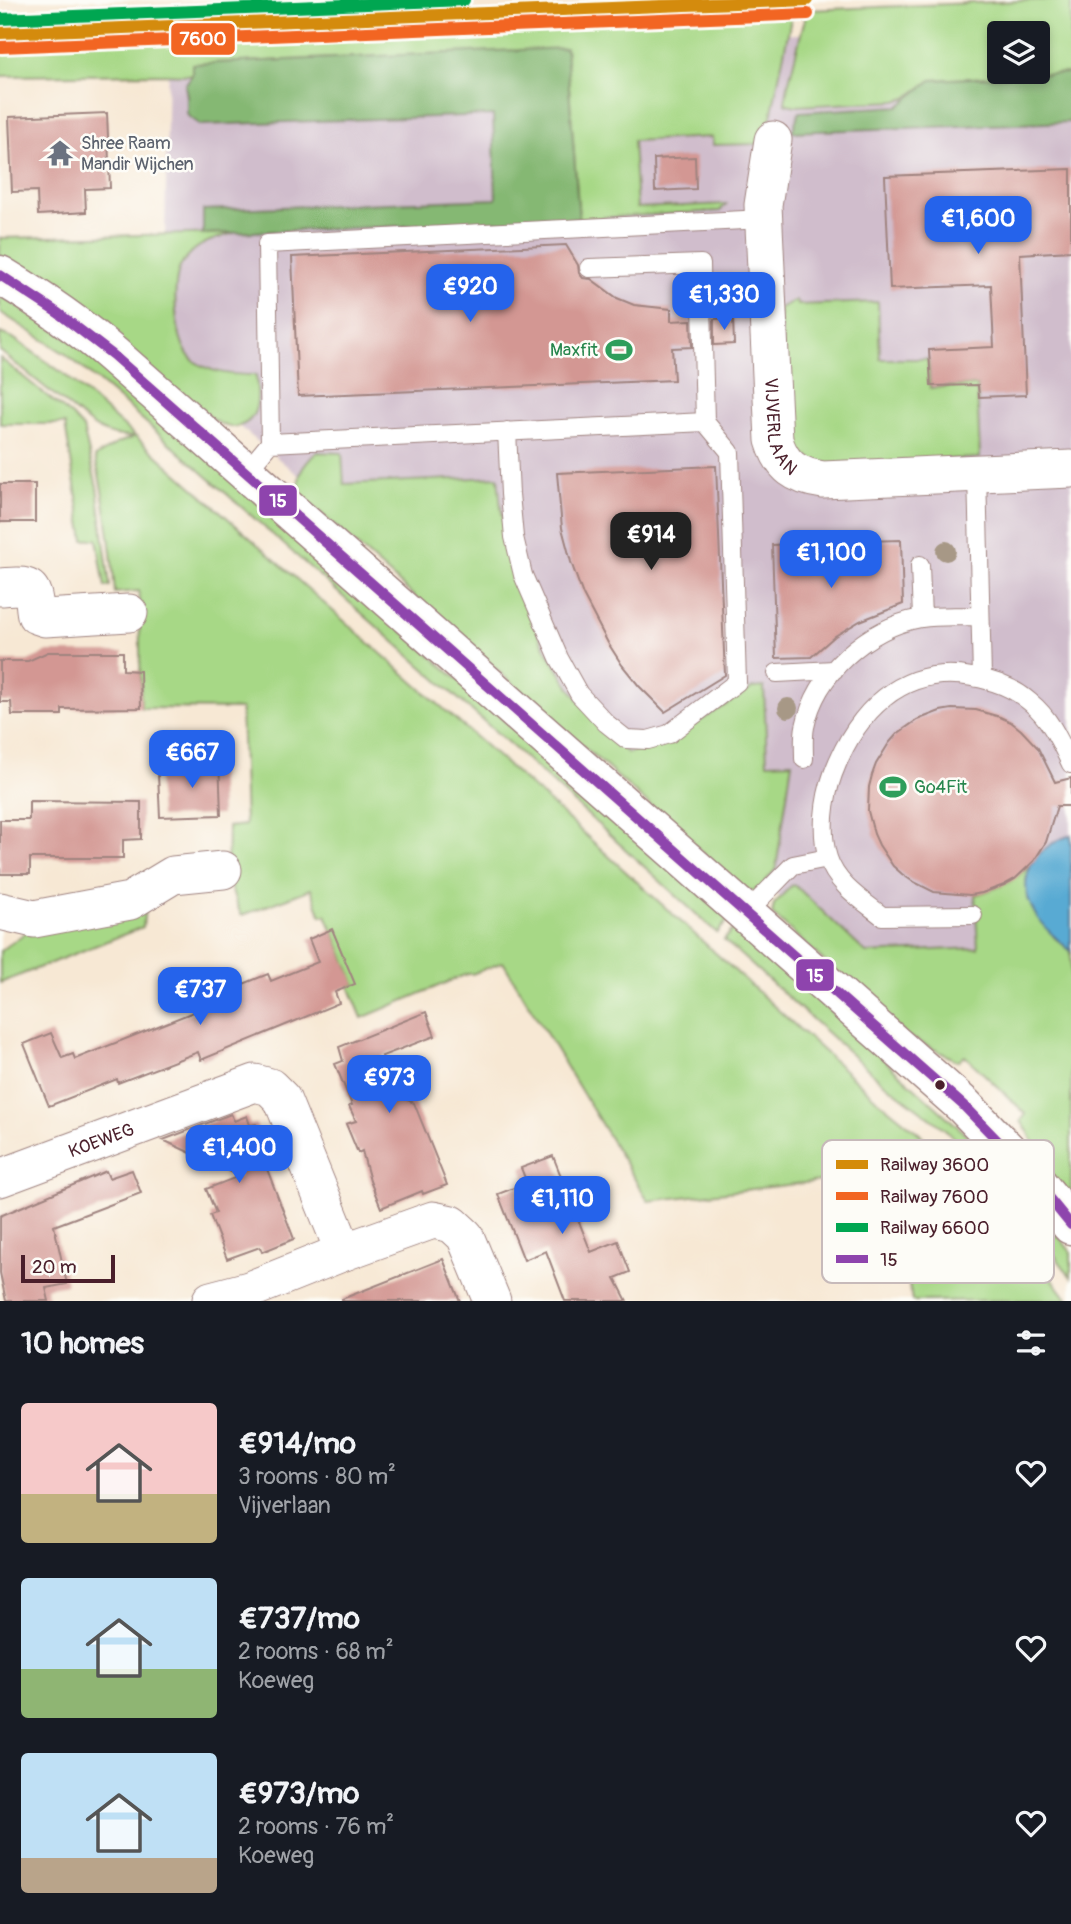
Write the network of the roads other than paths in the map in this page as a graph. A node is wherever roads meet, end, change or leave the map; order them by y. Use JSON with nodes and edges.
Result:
{"nodes":[{"id":1,"x":773,"y":140,"type":"dead end"},
{"id":2,"x":764,"y":219,"type":"junction"},
{"id":3,"x":589,"y":268,"type":"dead end"},
{"id":4,"x":0,"y":275,"type":"edge"},
{"id":5,"x":705,"y":422,"type":"junction"},
{"id":6,"x":507,"y":431,"type":"junction"},
{"id":7,"x":270,"y":443,"type":"junction"},
{"id":8,"x":1071,"y":469,"type":"edge"},
{"id":9,"x":246,"y":472,"type":"junction"},
{"id":10,"x":977,"y":473,"type":"junction"},
{"id":11,"x":920,"y":565,"type":"dead end"},
{"id":12,"x":0,"y":587,"type":"edge"},
{"id":13,"x":130,"y":613,"type":"dead end"},
{"id":14,"x":980,"y":616,"type":"junction"},
{"id":15,"x":922,"y":618,"type":"junction"},
{"id":16,"x":834,"y":670,"type":"junction"},
{"id":17,"x":776,"y":673,"type":"dead end"},
{"id":18,"x":982,"y":678,"type":"junction"},
{"id":19,"x":804,"y":759,"type":"dead end"},
{"id":20,"x":1071,"y":764,"type":"edge"},
{"id":21,"x":828,"y":858,"type":"junction"},
{"id":22,"x":223,"y":870,"type":"dead end"},
{"id":23,"x":0,"y":911,"type":"edge"},
{"id":24,"x":746,"y":913,"type":"junction"},
{"id":25,"x":973,"y":915,"type":"dead end"},
{"id":26,"x":997,"y":1140,"type":"edge"},
{"id":27,"x":0,"y":1178,"type":"edge"},
{"id":28,"x":1054,"y":1204,"type":"edge"},
{"id":29,"x":1071,"y":1225,"type":"edge"},
{"id":30,"x":344,"y":1252,"type":"junction"},
{"id":31,"x":211,"y":1300,"type":"edge"},
{"id":32,"x":492,"y":1301,"type":"edge"}],
"edges":[{"from":1,"to":2,"type":"street","name":"VIJVERLAAN"},
{"from":2,"to":7,"type":"lane"},
{"from":2,"to":10,"type":"street","name":"VIJVERLAAN"},
{"from":3,"to":5,"type":"lane"},
{"from":4,"to":9,"type":"street"},
{"from":5,"to":6,"type":"lane"},
{"from":5,"to":6,"type":"lane"},
{"from":6,"to":7,"type":"lane"},
{"from":7,"to":9,"type":"lane"},
{"from":8,"to":10,"type":"street","name":"VIJVERLAAN"},
{"from":9,"to":24,"type":"street"},
{"from":10,"to":14,"type":"lane"},
{"from":11,"to":15,"type":"lane"},
{"from":12,"to":13,"type":"street"},
{"from":14,"to":15,"type":"lane"},
{"from":14,"to":18,"type":"lane"},
{"from":15,"to":16,"type":"lane"},
{"from":16,"to":17,"type":"lane"},
{"from":16,"to":19,"type":"lane"},
{"from":18,"to":20,"type":"lane"},
{"from":18,"to":21,"type":"lane"},
{"from":21,"to":24,"type":"lane"},
{"from":21,"to":25,"type":"lane"},
{"from":22,"to":23,"type":"street"},
{"from":24,"to":26,"type":"street"},
{"from":27,"to":30,"type":"street","name":"KOEWEG"},
{"from":28,"to":29,"type":"street"},
{"from":30,"to":31,"type":"street"},
{"from":30,"to":32,"type":"street"}]}
